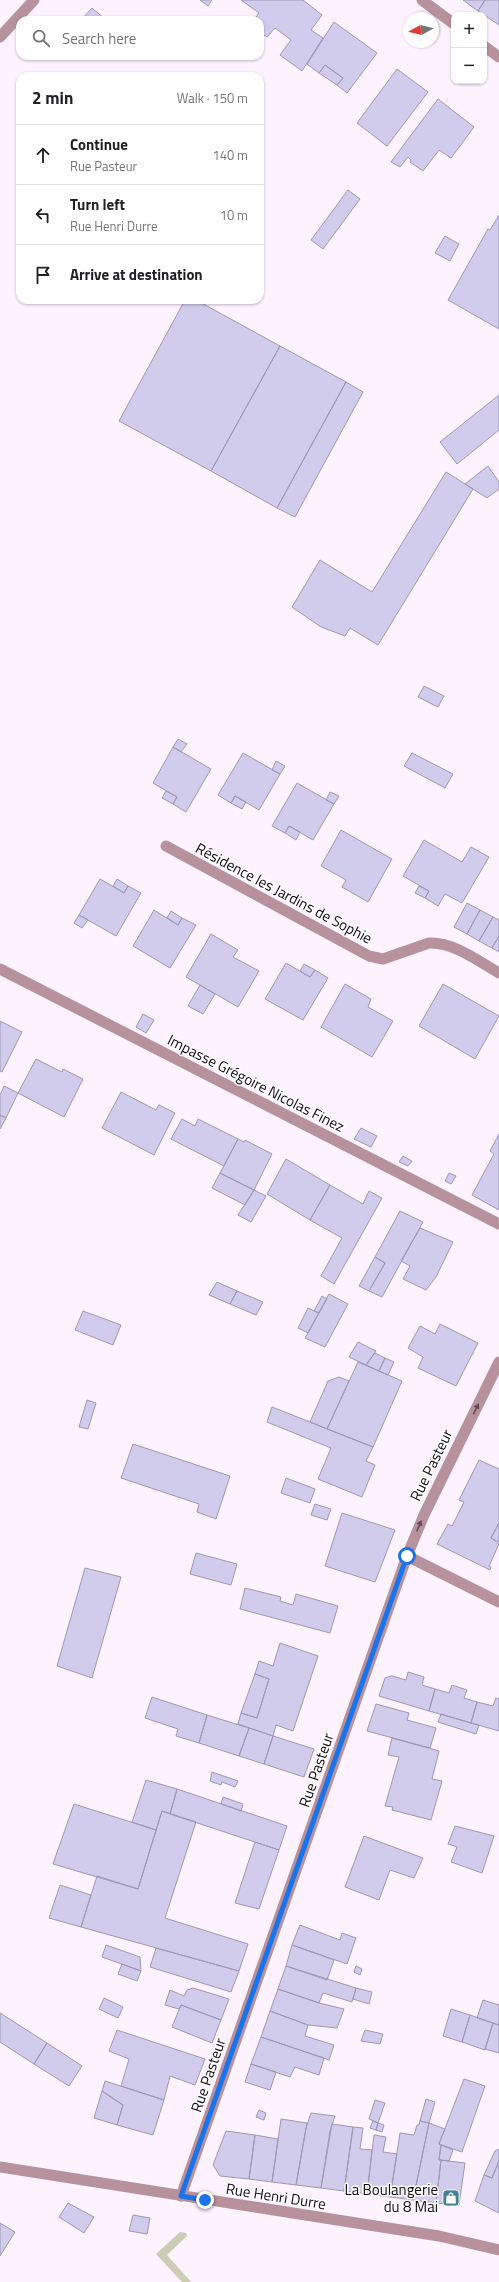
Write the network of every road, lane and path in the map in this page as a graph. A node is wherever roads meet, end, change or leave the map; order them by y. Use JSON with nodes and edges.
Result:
{"nodes":[{"id":1,"x":34,"y":0,"type":"edge"},
{"id":2,"x":422,"y":0,"type":"edge"},
{"id":3,"x":19,"y":16,"type":"edge"},
{"id":4,"x":16,"y":19,"type":"edge"},
{"id":5,"x":451,"y":22,"type":"edge"},
{"id":6,"x":0,"y":36,"type":"edge"},
{"id":7,"x":487,"y":48,"type":"edge"},
{"id":8,"x":499,"y":57,"type":"edge"},
{"id":9,"x":166,"y":846,"type":"dead end"},
{"id":10,"x":0,"y":969,"type":"edge"},
{"id":11,"x":499,"y":973,"type":"edge"},
{"id":12,"x":499,"y":1224,"type":"edge"},
{"id":13,"x":499,"y":1362,"type":"edge"},
{"id":14,"x":407,"y":1556,"type":"junction"},
{"id":15,"x":499,"y":1602,"type":"edge"},
{"id":16,"x":0,"y":2167,"type":"edge"},
{"id":17,"x":181,"y":2196,"type":"junction"},
{"id":18,"x":499,"y":2250,"type":"edge"}],
"edges":[{"from":1,"to":3,"type":"street"},
{"from":2,"to":5,"type":"street"},
{"from":4,"to":6,"type":"street"},
{"from":7,"to":8,"type":"street"},
{"from":9,"to":11,"type":"street","name":"Résidence les Jardins de Sophie"},
{"from":10,"to":12,"type":"street","name":"Impasse Grégoire Nicolas Finez"},
{"from":14,"to":13,"type":"street","name":"Rue Pasteur","one_way":true},
{"from":14,"to":15,"type":"street"},
{"from":14,"to":17,"type":"street","name":"Rue Pasteur"},
{"from":16,"to":17,"type":"street","name":"Rue Henri Durre"},
{"from":17,"to":18,"type":"street","name":"Rue Henri Durre"}]}
